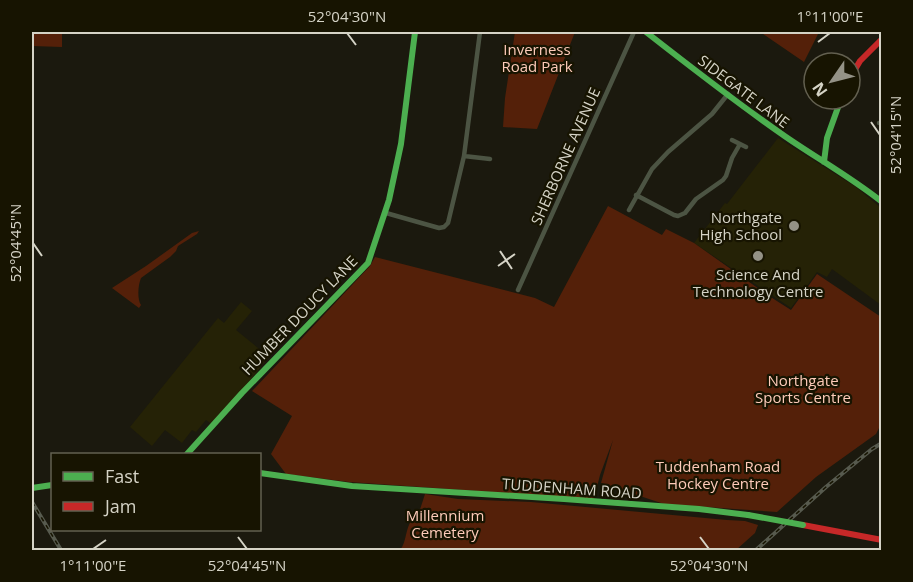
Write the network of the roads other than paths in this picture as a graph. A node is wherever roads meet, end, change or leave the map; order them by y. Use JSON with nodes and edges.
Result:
{"nodes":[{"id":1,"x":415,"y":32,"type":"edge"},
{"id":2,"x":480,"y":32,"type":"edge"},
{"id":3,"x":634,"y":32,"type":"edge"},
{"id":4,"x":646,"y":32,"type":"edge"},
{"id":5,"x":882,"y":39,"type":"edge"},
{"id":6,"x":862,"y":59,"type":"edge"},
{"id":7,"x":728,"y":94,"type":"junction"},
{"id":8,"x":837,"y":111,"type":"edge"},
{"id":9,"x":732,"y":140,"type":"dead end"},
{"id":10,"x":826,"y":141,"type":"junction"},
{"id":11,"x":740,"y":144,"type":"junction"},
{"id":12,"x":746,"y":147,"type":"dead end"},
{"id":13,"x":464,"y":156,"type":"junction"},
{"id":14,"x":814,"y":156,"type":"junction"},
{"id":15,"x":490,"y":159,"type":"dead end"},
{"id":16,"x":824,"y":162,"type":"junction"},
{"id":17,"x":636,"y":195,"type":"junction"},
{"id":18,"x":882,"y":202,"type":"edge"},
{"id":19,"x":628,"y":210,"type":"dead end"},
{"id":20,"x":386,"y":213,"type":"junction"},
{"id":21,"x":519,"y":290,"type":"dead end"},
{"id":22,"x":188,"y":453,"type":"edge"},
{"id":23,"x":261,"y":473,"type":"edge"},
{"id":24,"x":51,"y":486,"type":"edge"},
{"id":25,"x":32,"y":488,"type":"edge"},
{"id":26,"x":882,"y":540,"type":"edge"}],
"edges":[{"from":1,"to":20,"type":"street","name":"HUMBER DOUCY LANE"},
{"from":2,"to":13,"type":"street"},
{"from":3,"to":21,"type":"street","name":"SHERBORNE AVENUE"},
{"from":4,"to":7,"type":"street","name":"SIDEGATE LANE"},
{"from":5,"to":6,"type":"street"},
{"from":7,"to":14,"type":"street","name":"SIDEGATE LANE"},
{"from":7,"to":17,"type":"street"},
{"from":8,"to":10,"type":"street"},
{"from":9,"to":11,"type":"street"},
{"from":10,"to":14,"type":"street"},
{"from":10,"to":16,"type":"street"},
{"from":11,"to":12,"type":"street"},
{"from":11,"to":17,"type":"street"},
{"from":13,"to":15,"type":"street"},
{"from":13,"to":20,"type":"street"},
{"from":14,"to":16,"type":"street","name":"SIDEGATE LANE"},
{"from":16,"to":18,"type":"street","name":"SIDEGATE LANE"},
{"from":17,"to":19,"type":"street"},
{"from":20,"to":22,"type":"street","name":"HUMBER DOUCY LANE"},
{"from":23,"to":26,"type":"street","name":"TUDDENHAM ROAD","bridge":true},
{"from":24,"to":25,"type":"street"}]}
